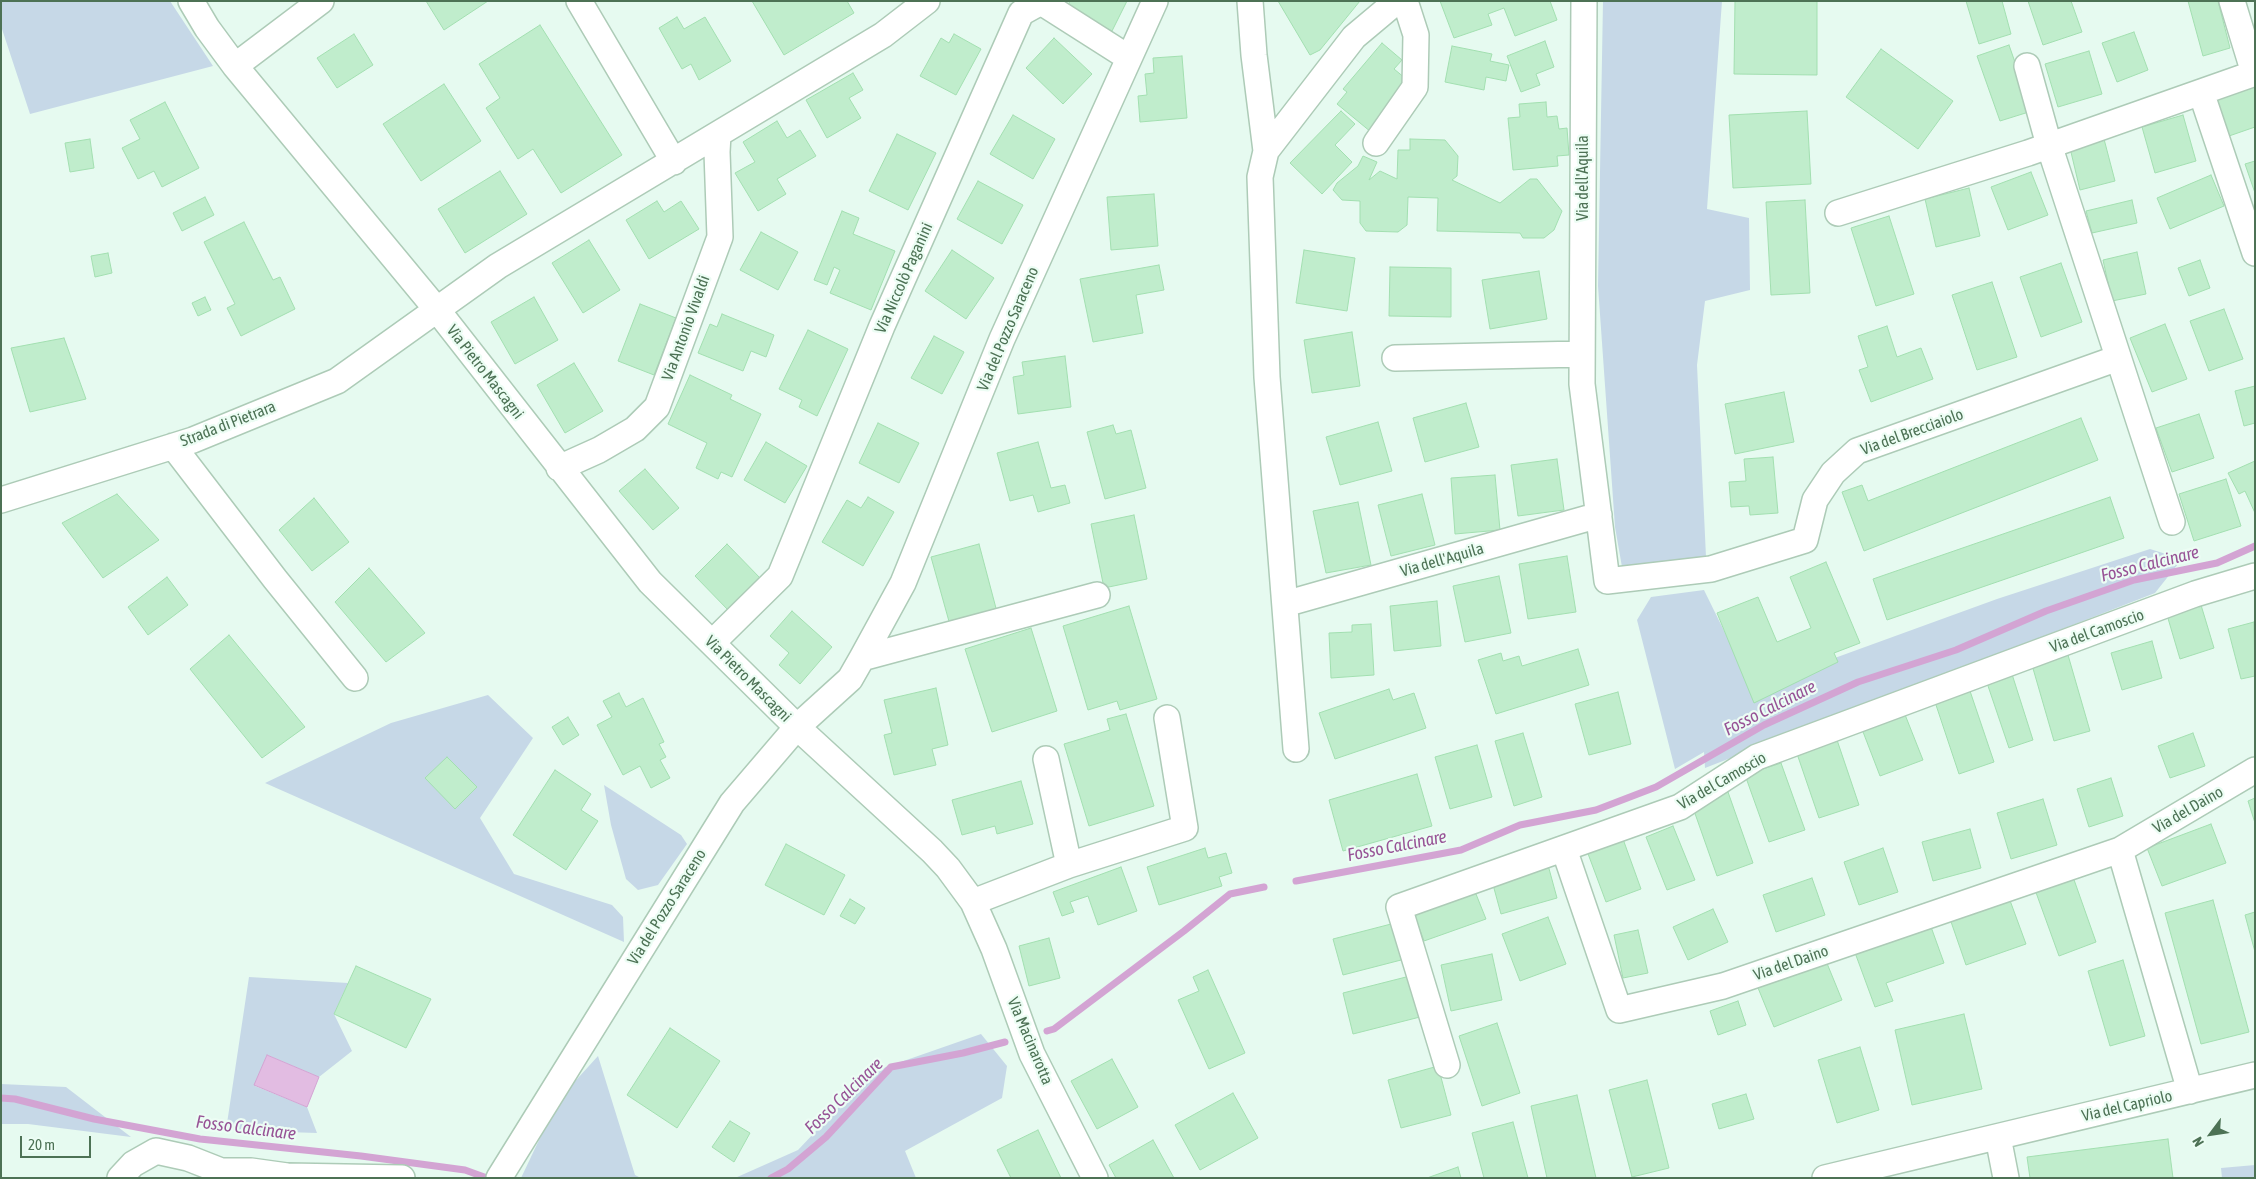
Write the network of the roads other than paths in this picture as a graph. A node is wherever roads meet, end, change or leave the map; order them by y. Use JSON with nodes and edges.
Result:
{"nodes":[{"id":1,"x":191,"y":1,"type":"edge"},
{"id":2,"x":321,"y":1,"type":"edge"},
{"id":3,"x":580,"y":1,"type":"edge"},
{"id":4,"x":927,"y":1,"type":"edge"},
{"id":5,"x":1155,"y":1,"type":"edge"},
{"id":6,"x":1250,"y":1,"type":"edge"},
{"id":7,"x":1397,"y":1,"type":"edge"},
{"id":8,"x":1405,"y":1,"type":"edge"},
{"id":9,"x":1584,"y":1,"type":"edge"},
{"id":10,"x":2232,"y":1,"type":"edge"},
{"id":11,"x":1014,"y":7,"type":"edge"},
{"id":12,"x":1130,"y":58,"type":"junction"},
{"id":13,"x":235,"y":66,"type":"junction"},
{"id":14,"x":2027,"y":66,"type":"dead end"},
{"id":15,"x":2254,"y":73,"type":"edge"},
{"id":16,"x":2201,"y":92,"type":"junction"},
{"id":17,"x":718,"y":134,"type":"junction"},
{"id":18,"x":1376,"y":143,"type":"dead end"},
{"id":19,"x":2049,"y":145,"type":"junction"},
{"id":20,"x":1266,"y":151,"type":"junction"},
{"id":21,"x":674,"y":162,"type":"junction"},
{"id":22,"x":1838,"y":213,"type":"dead end"},
{"id":23,"x":2255,"y":253,"type":"edge"},
{"id":24,"x":438,"y":311,"type":"junction"},
{"id":25,"x":1582,"y":354,"type":"junction"},
{"id":26,"x":1395,"y":358,"type":"dead end"},
{"id":27,"x":2118,"y":358,"type":"junction"},
{"id":28,"x":173,"y":446,"type":"junction"},
{"id":29,"x":560,"y":468,"type":"junction"},
{"id":30,"x":1,"y":500,"type":"edge"},
{"id":31,"x":1599,"y":515,"type":"junction"},
{"id":32,"x":2172,"y":522,"type":"dead end"},
{"id":33,"x":2255,"y":576,"type":"edge"},
{"id":34,"x":1607,"y":581,"type":"joint"},
{"id":35,"x":1097,"y":595,"type":"dead end"},
{"id":36,"x":1285,"y":604,"type":"junction"},
{"id":37,"x":712,"y":643,"type":"junction"},
{"id":38,"x":862,"y":658,"type":"junction"},
{"id":39,"x":355,"y":678,"type":"dead end"},
{"id":40,"x":1167,"y":718,"type":"dead end"},
{"id":41,"x":797,"y":727,"type":"junction"},
{"id":42,"x":1296,"y":749,"type":"dead end"},
{"id":43,"x":1046,"y":758,"type":"dead end"},
{"id":44,"x":2255,"y":770,"type":"edge"},
{"id":45,"x":1564,"y":849,"type":"junction"},
{"id":46,"x":2120,"y":850,"type":"junction"},
{"id":47,"x":1069,"y":864,"type":"junction"},
{"id":48,"x":972,"y":902,"type":"junction"},
{"id":49,"x":1447,"y":1065,"type":"dead end"},
{"id":50,"x":2255,"y":1075,"type":"edge"},
{"id":51,"x":2190,"y":1091,"type":"junction"},
{"id":52,"x":1998,"y":1136,"type":"junction"},
{"id":53,"x":120,"y":1178,"type":"edge"},
{"id":54,"x":402,"y":1178,"type":"edge"},
{"id":55,"x":499,"y":1178,"type":"edge"},
{"id":56,"x":1095,"y":1178,"type":"edge"},
{"id":57,"x":1825,"y":1178,"type":"edge"},
{"id":58,"x":2006,"y":1178,"type":"edge"}],
"edges":[{"from":1,"to":13,"type":"street","name":"Via Pietro Mascagni"},
{"from":2,"to":13,"type":"street"},
{"from":3,"to":21,"type":"street"},
{"from":4,"to":17,"type":"street"},
{"from":5,"to":12,"type":"street","name":"Via del Pozzo Saraceno"},
{"from":6,"to":20,"type":"street"},
{"from":7,"to":20,"type":"street"},
{"from":8,"to":18,"type":"street"},
{"from":9,"to":25,"type":"street","name":"Via dell'Aquila"},
{"from":10,"to":15,"type":"street"},
{"from":11,"to":12,"type":"street","name":"Via Niccolò Paganini"},
{"from":11,"to":37,"type":"street","name":"Via Niccolò Paganini"},
{"from":12,"to":38,"type":"street","name":"Via del Pozzo Saraceno"},
{"from":13,"to":24,"type":"street","name":"Via Pietro Mascagni"},
{"from":14,"to":19,"type":"street"},
{"from":15,"to":16,"type":"street"},
{"from":16,"to":19,"type":"street"},
{"from":16,"to":23,"type":"street"},
{"from":17,"to":21,"type":"street"},
{"from":17,"to":29,"type":"street","name":"Via Antonio Vivaldi"},
{"from":19,"to":22,"type":"street"},
{"from":19,"to":27,"type":"street"},
{"from":20,"to":36,"type":"street"},
{"from":21,"to":24,"type":"street"},
{"from":24,"to":28,"type":"street","name":"Strada di Pietrara"},
{"from":24,"to":29,"type":"street","name":"Via Pietro Mascagni"},
{"from":25,"to":26,"type":"street"},
{"from":25,"to":31,"type":"street","name":"Via dell'Aquila"},
{"from":27,"to":32,"type":"street"},
{"from":27,"to":34,"type":"street","name":"Via del Brecciaiolo"},
{"from":28,"to":30,"type":"street","name":"Strada di Pietrara"},
{"from":28,"to":39,"type":"street"},
{"from":29,"to":37,"type":"street","name":"Via Pietro Mascagni"},
{"from":31,"to":34,"type":"street","name":"Via dell'Aquila"},
{"from":31,"to":36,"type":"street","name":"Via dell'Aquila"},
{"from":33,"to":45,"type":"street","name":"Via del Camoscio"},
{"from":35,"to":38,"type":"street"},
{"from":36,"to":42,"type":"street"},
{"from":37,"to":41,"type":"street","name":"Via Pietro Mascagni"},
{"from":38,"to":41,"type":"street","name":"Via del Pozzo Saraceno"},
{"from":40,"to":47,"type":"street"},
{"from":41,"to":48,"type":"street","name":"Via Macinarotta"},
{"from":41,"to":55,"type":"street","name":"Via del Pozzo Saraceno"},
{"from":43,"to":47,"type":"street"},
{"from":44,"to":46,"type":"street","name":"Via del Daino"},
{"from":45,"to":46,"type":"street","name":"Via del Daino"},
{"from":45,"to":49,"type":"street","name":"Via del Camoscio"},
{"from":46,"to":51,"type":"street"},
{"from":47,"to":48,"type":"street"},
{"from":48,"to":56,"type":"street","name":"Via Macinarotta"},
{"from":50,"to":51,"type":"street","name":"Via del Capriolo"},
{"from":51,"to":52,"type":"street","name":"Via del Capriolo"},
{"from":52,"to":57,"type":"street","name":"Via del Capriolo"},
{"from":52,"to":58,"type":"street"},
{"from":53,"to":54,"type":"street"}]}
